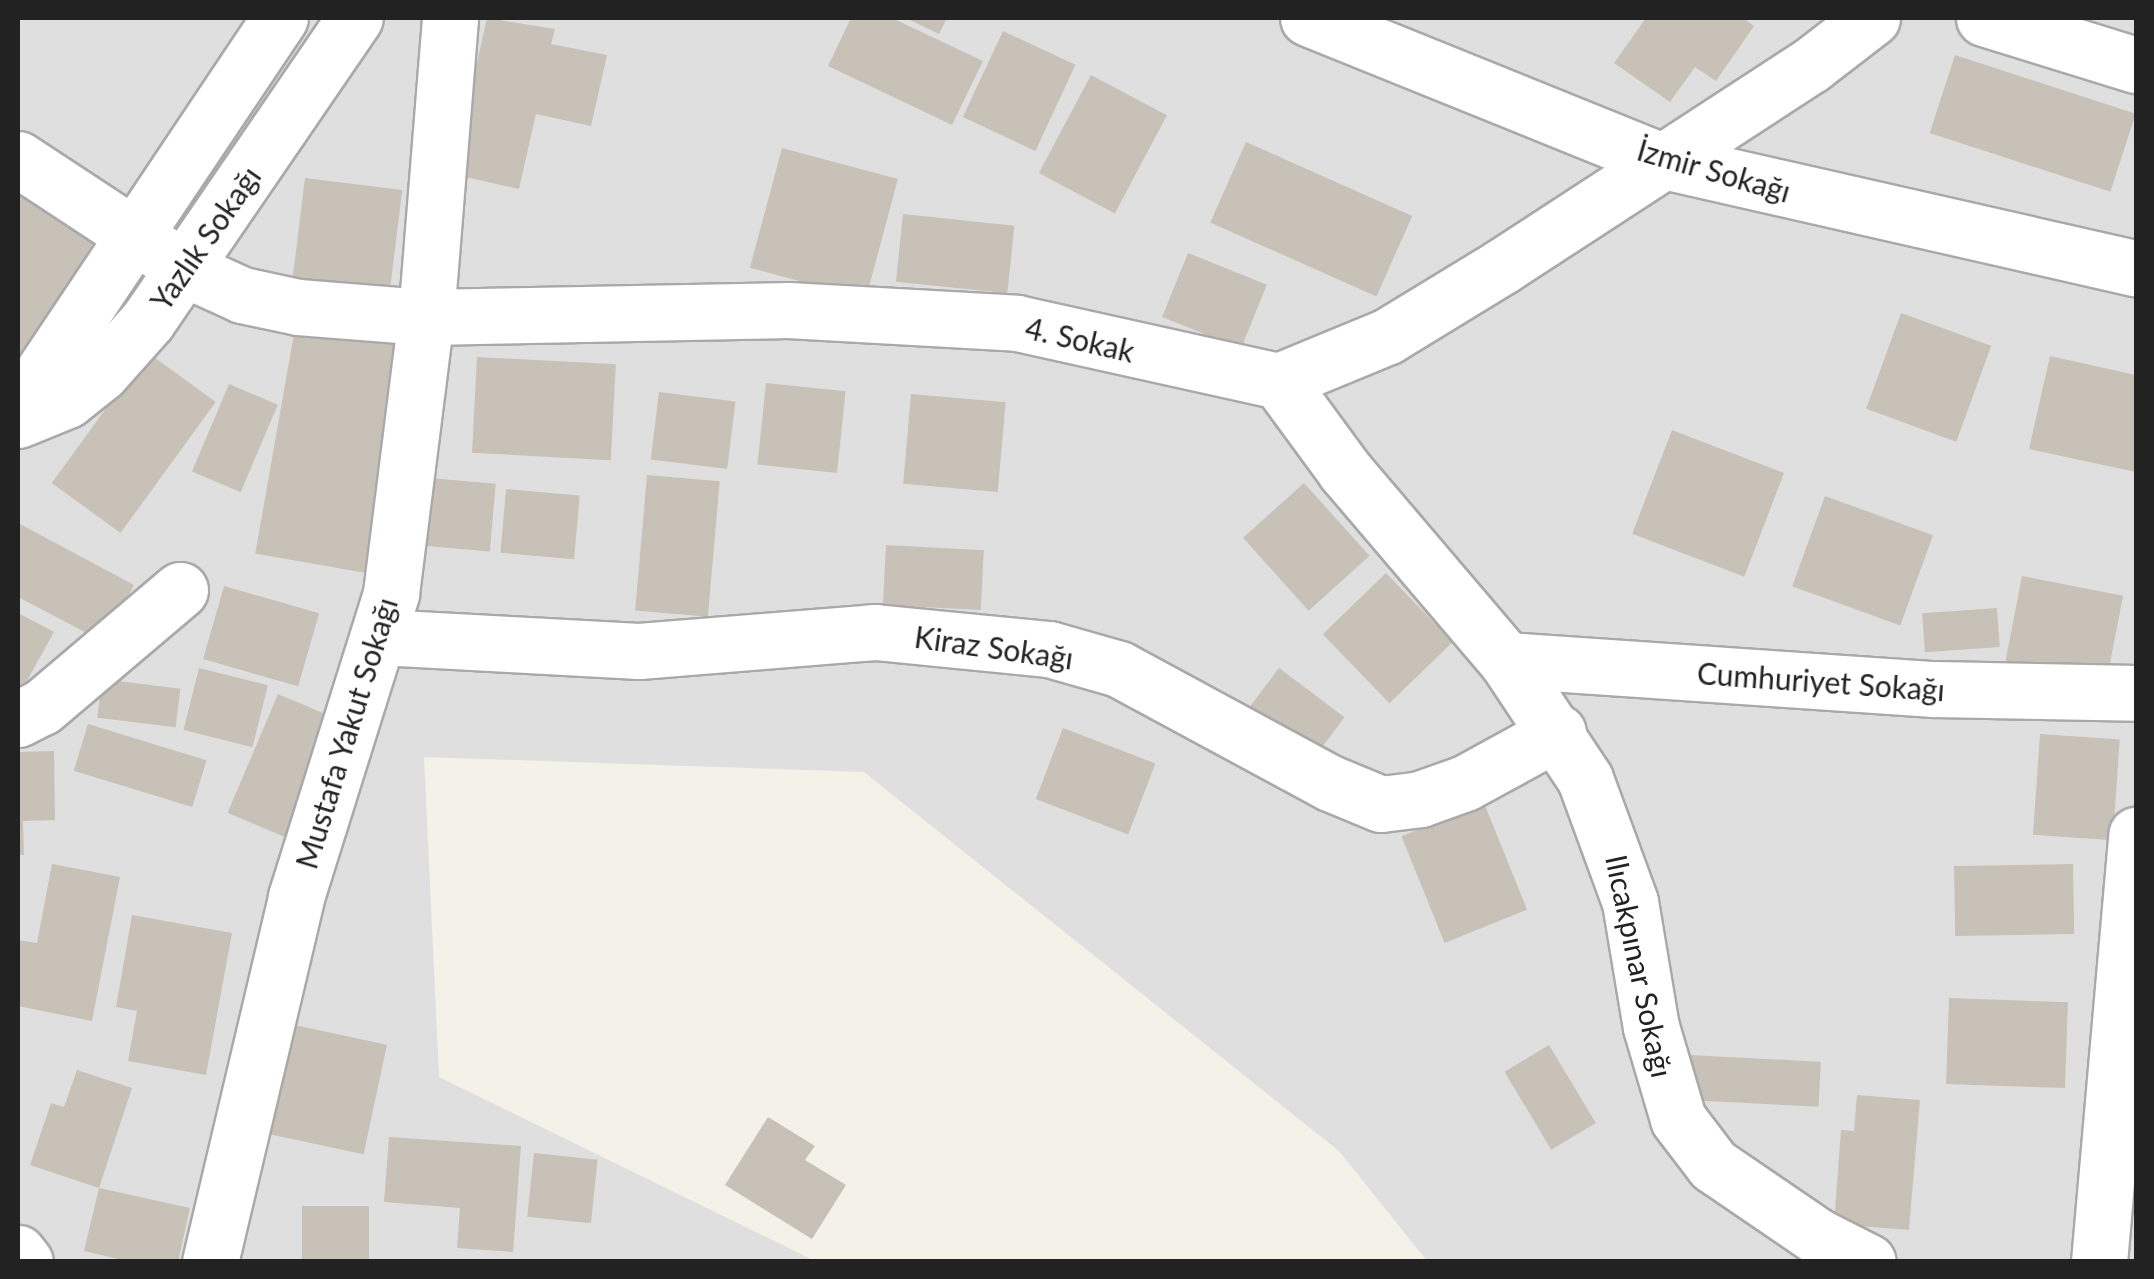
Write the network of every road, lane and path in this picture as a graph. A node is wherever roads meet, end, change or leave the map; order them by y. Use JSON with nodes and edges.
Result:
{"nodes":[{"id":1,"x":280,"y":18,"type":"edge"},
{"id":2,"x":355,"y":18,"type":"edge"},
{"id":3,"x":450,"y":18,"type":"edge"},
{"id":4,"x":1308,"y":18,"type":"edge"},
{"id":5,"x":1872,"y":18,"type":"edge"},
{"id":6,"x":1984,"y":18,"type":"edge"},
{"id":7,"x":2136,"y":65,"type":"edge"},
{"id":8,"x":18,"y":160,"type":"edge"},
{"id":9,"x":1660,"y":160,"type":"junction"},
{"id":10,"x":134,"y":234,"type":"junction"},
{"id":11,"x":2136,"y":268,"type":"edge"},
{"id":12,"x":187,"y":270,"type":"junction"},
{"id":13,"x":426,"y":318,"type":"junction"},
{"id":14,"x":1279,"y":381,"type":"junction"},
{"id":15,"x":18,"y":409,"type":"edge"},
{"id":16,"x":18,"y":420,"type":"edge"},
{"id":17,"x":180,"y":590,"type":"dead end"},
{"id":18,"x":380,"y":638,"type":"junction"},
{"id":19,"x":1506,"y":660,"type":"junction"},
{"id":20,"x":2136,"y":693,"type":"edge"},
{"id":21,"x":18,"y":719,"type":"edge"},
{"id":22,"x":1558,"y":732,"type":"junction"},
{"id":23,"x":2136,"y":835,"type":"edge"},
{"id":24,"x":18,"y":1253,"type":"edge"},
{"id":25,"x":25,"y":1262,"type":"edge"},
{"id":26,"x":210,"y":1262,"type":"edge"},
{"id":27,"x":1868,"y":1262,"type":"edge"},
{"id":28,"x":2099,"y":1262,"type":"edge"}],
"edges":[{"from":1,"to":10,"type":"street","name":"Yazlık Sokağı"},
{"from":2,"to":12,"type":"street","name":"Yazlık Sokağı"},
{"from":3,"to":13,"type":"street","name":"Mustafa Yakut Sokağı"},
{"from":4,"to":9,"type":"street","name":"İzmir Sokağı"},
{"from":5,"to":9,"type":"street"},
{"from":6,"to":7,"type":"street"},
{"from":8,"to":10,"type":"street","name":"4. Sokak"},
{"from":9,"to":11,"type":"street","name":"İzmir Sokağı"},
{"from":9,"to":14,"type":"street"},
{"from":10,"to":12,"type":"street","name":"4. Sokak"},
{"from":10,"to":15,"type":"street","name":"Yazlık Sokağı"},
{"from":12,"to":13,"type":"street","name":"4. Sokak"},
{"from":12,"to":16,"type":"street","name":"Yazlık Sokağı"},
{"from":13,"to":14,"type":"street","name":"4. Sokak"},
{"from":13,"to":18,"type":"street","name":"Mustafa Yakut Sokağı"},
{"from":14,"to":19,"type":"street","name":"Ilıcakpınar Sokağı"},
{"from":17,"to":21,"type":"street"},
{"from":18,"to":22,"type":"street","name":"Kiraz Sokağı"},
{"from":18,"to":26,"type":"street","name":"Mustafa Yakut Sokağı"},
{"from":19,"to":20,"type":"street","name":"Cumhuriyet Sokağı"},
{"from":19,"to":22,"type":"street","name":"Ilıcakpınar Sokağı"},
{"from":22,"to":27,"type":"street","name":"Ilıcakpınar Sokağı"},
{"from":23,"to":28,"type":"street"},
{"from":24,"to":25,"type":"street"}]}
